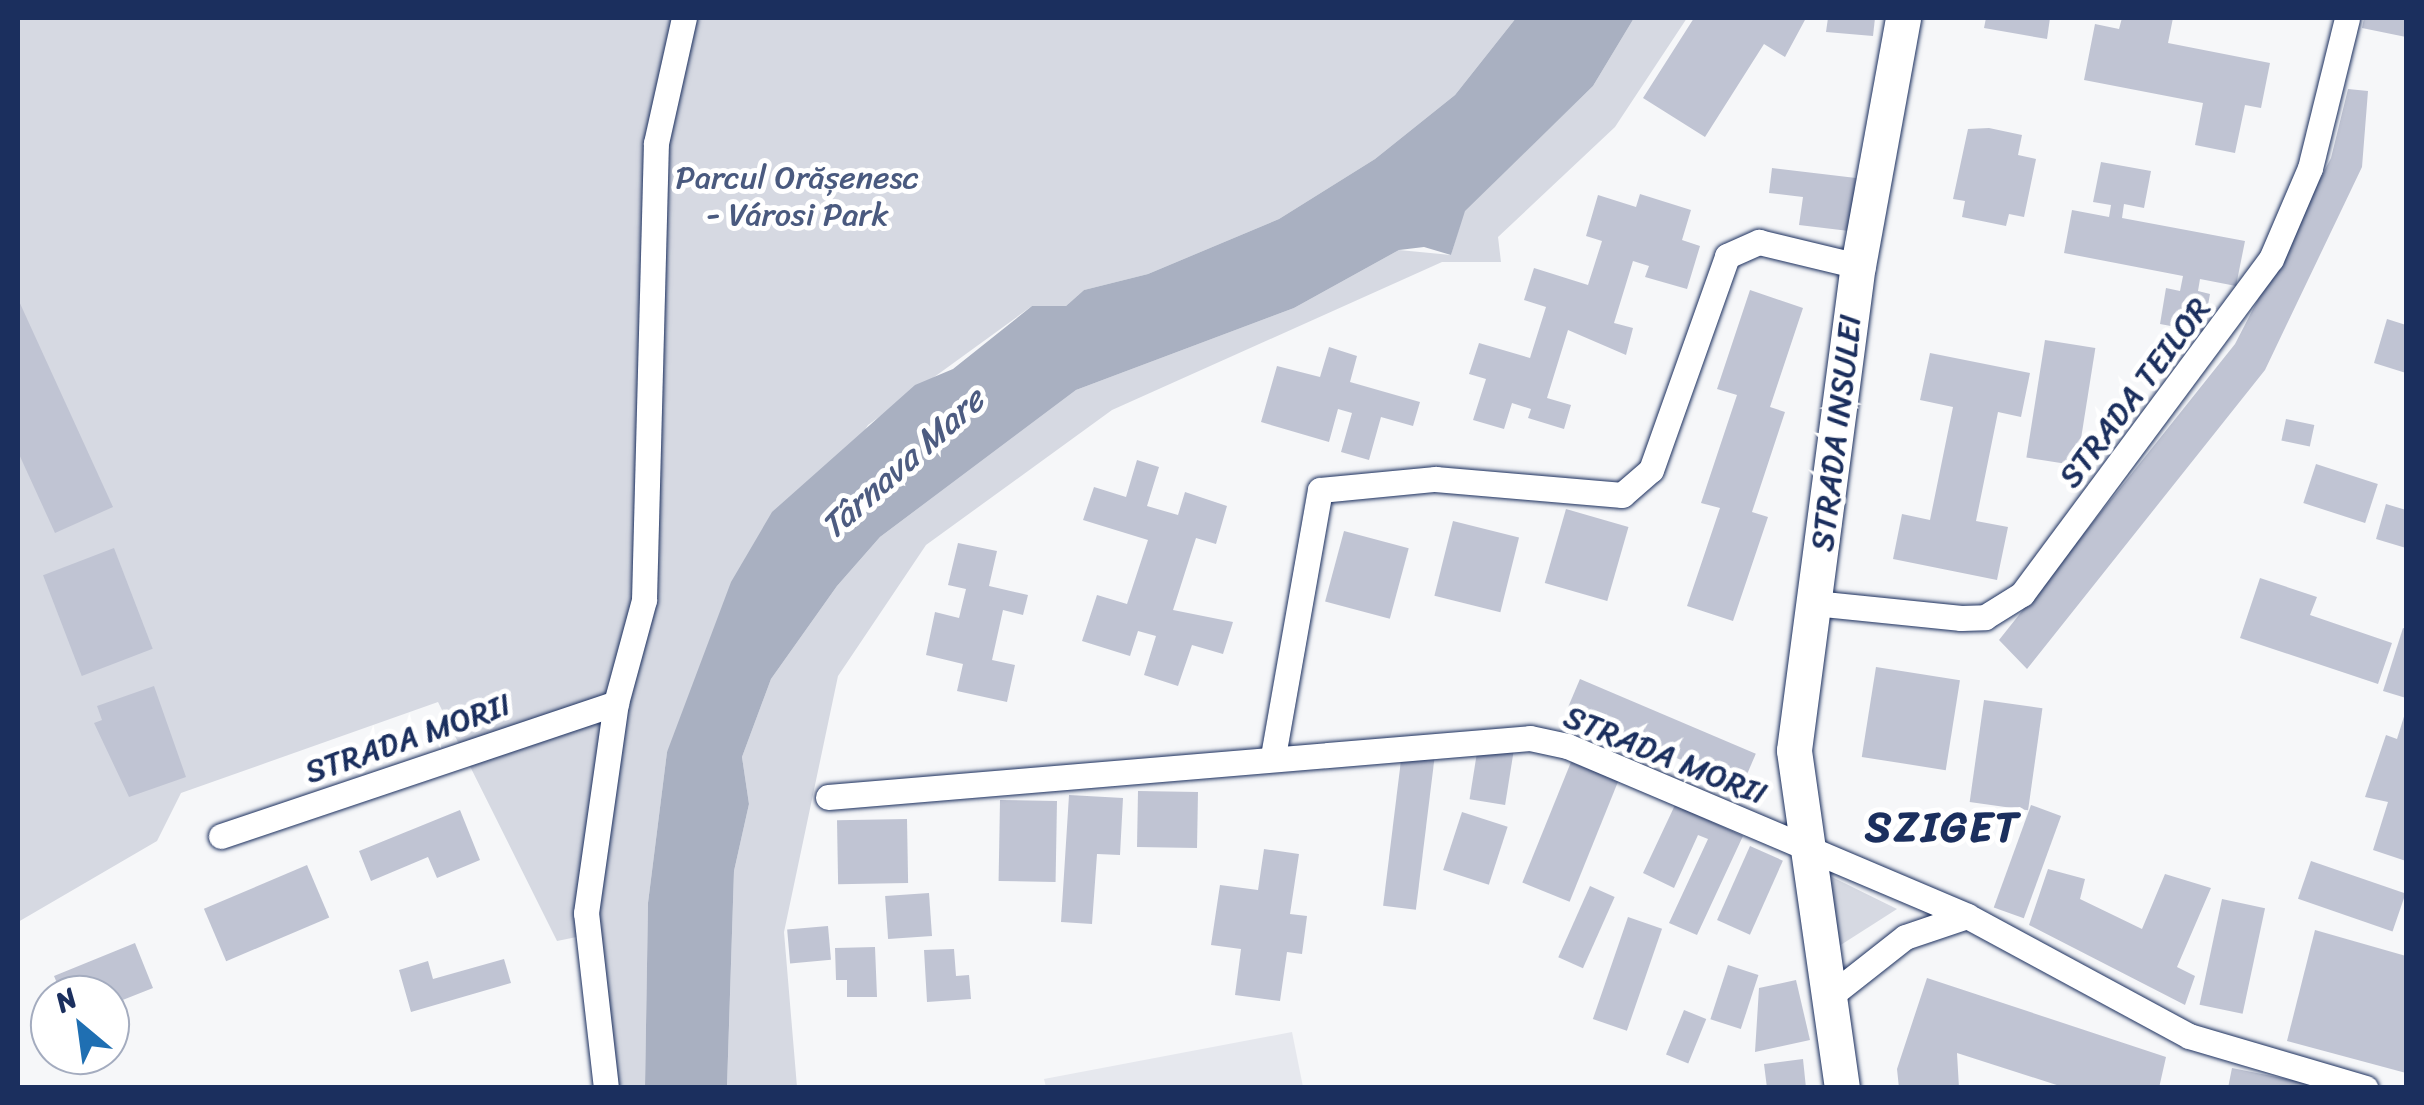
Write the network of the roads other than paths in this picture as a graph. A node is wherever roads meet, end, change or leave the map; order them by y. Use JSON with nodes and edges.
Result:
{"nodes":[{"id":1,"x":684,"y":18,"type":"edge"},
{"id":2,"x":1903,"y":18,"type":"edge"},
{"id":3,"x":2346,"y":18,"type":"edge"},
{"id":4,"x":1858,"y":266,"type":"junction"},
{"id":5,"x":1814,"y":603,"type":"junction"},
{"id":6,"x":616,"y":702,"type":"junction"},
{"id":7,"x":1272,"y":756,"type":"junction"},
{"id":8,"x":828,"y":798,"type":"dead end"},
{"id":9,"x":221,"y":836,"type":"dead end"},
{"id":10,"x":1805,"y":850,"type":"junction"},
{"id":11,"x":1967,"y":916,"type":"junction"},
{"id":12,"x":1830,"y":996,"type":"junction"},
{"id":13,"x":606,"y":1088,"type":"edge"},
{"id":14,"x":1842,"y":1088,"type":"edge"},
{"id":15,"x":2366,"y":1088,"type":"edge"}],
"edges":[{"from":1,"to":6,"type":"street"},
{"from":2,"to":4,"type":"main road","name":"STRADA INSULEI"},
{"from":3,"to":5,"type":"street","name":"STRADA TEILOR"},
{"from":4,"to":5,"type":"main road","name":"STRADA INSULEI"},
{"from":4,"to":7,"type":"street"},
{"from":5,"to":10,"type":"main road","name":"STRADA INSULEI"},
{"from":6,"to":9,"type":"street","name":"STRADA MORII"},
{"from":6,"to":13,"type":"street"},
{"from":7,"to":8,"type":"street","name":"STRADA MORII"},
{"from":7,"to":10,"type":"street","name":"STRADA MORII"},
{"from":10,"to":11,"type":"street","name":"STRADA MORII"},
{"from":10,"to":12,"type":"main road","name":"STRADA INSULEI"},
{"from":11,"to":12,"type":"street"},
{"from":11,"to":15,"type":"street","name":"STRADA MORII"},
{"from":12,"to":14,"type":"main road","name":"STRADA INSULEI"}]}
